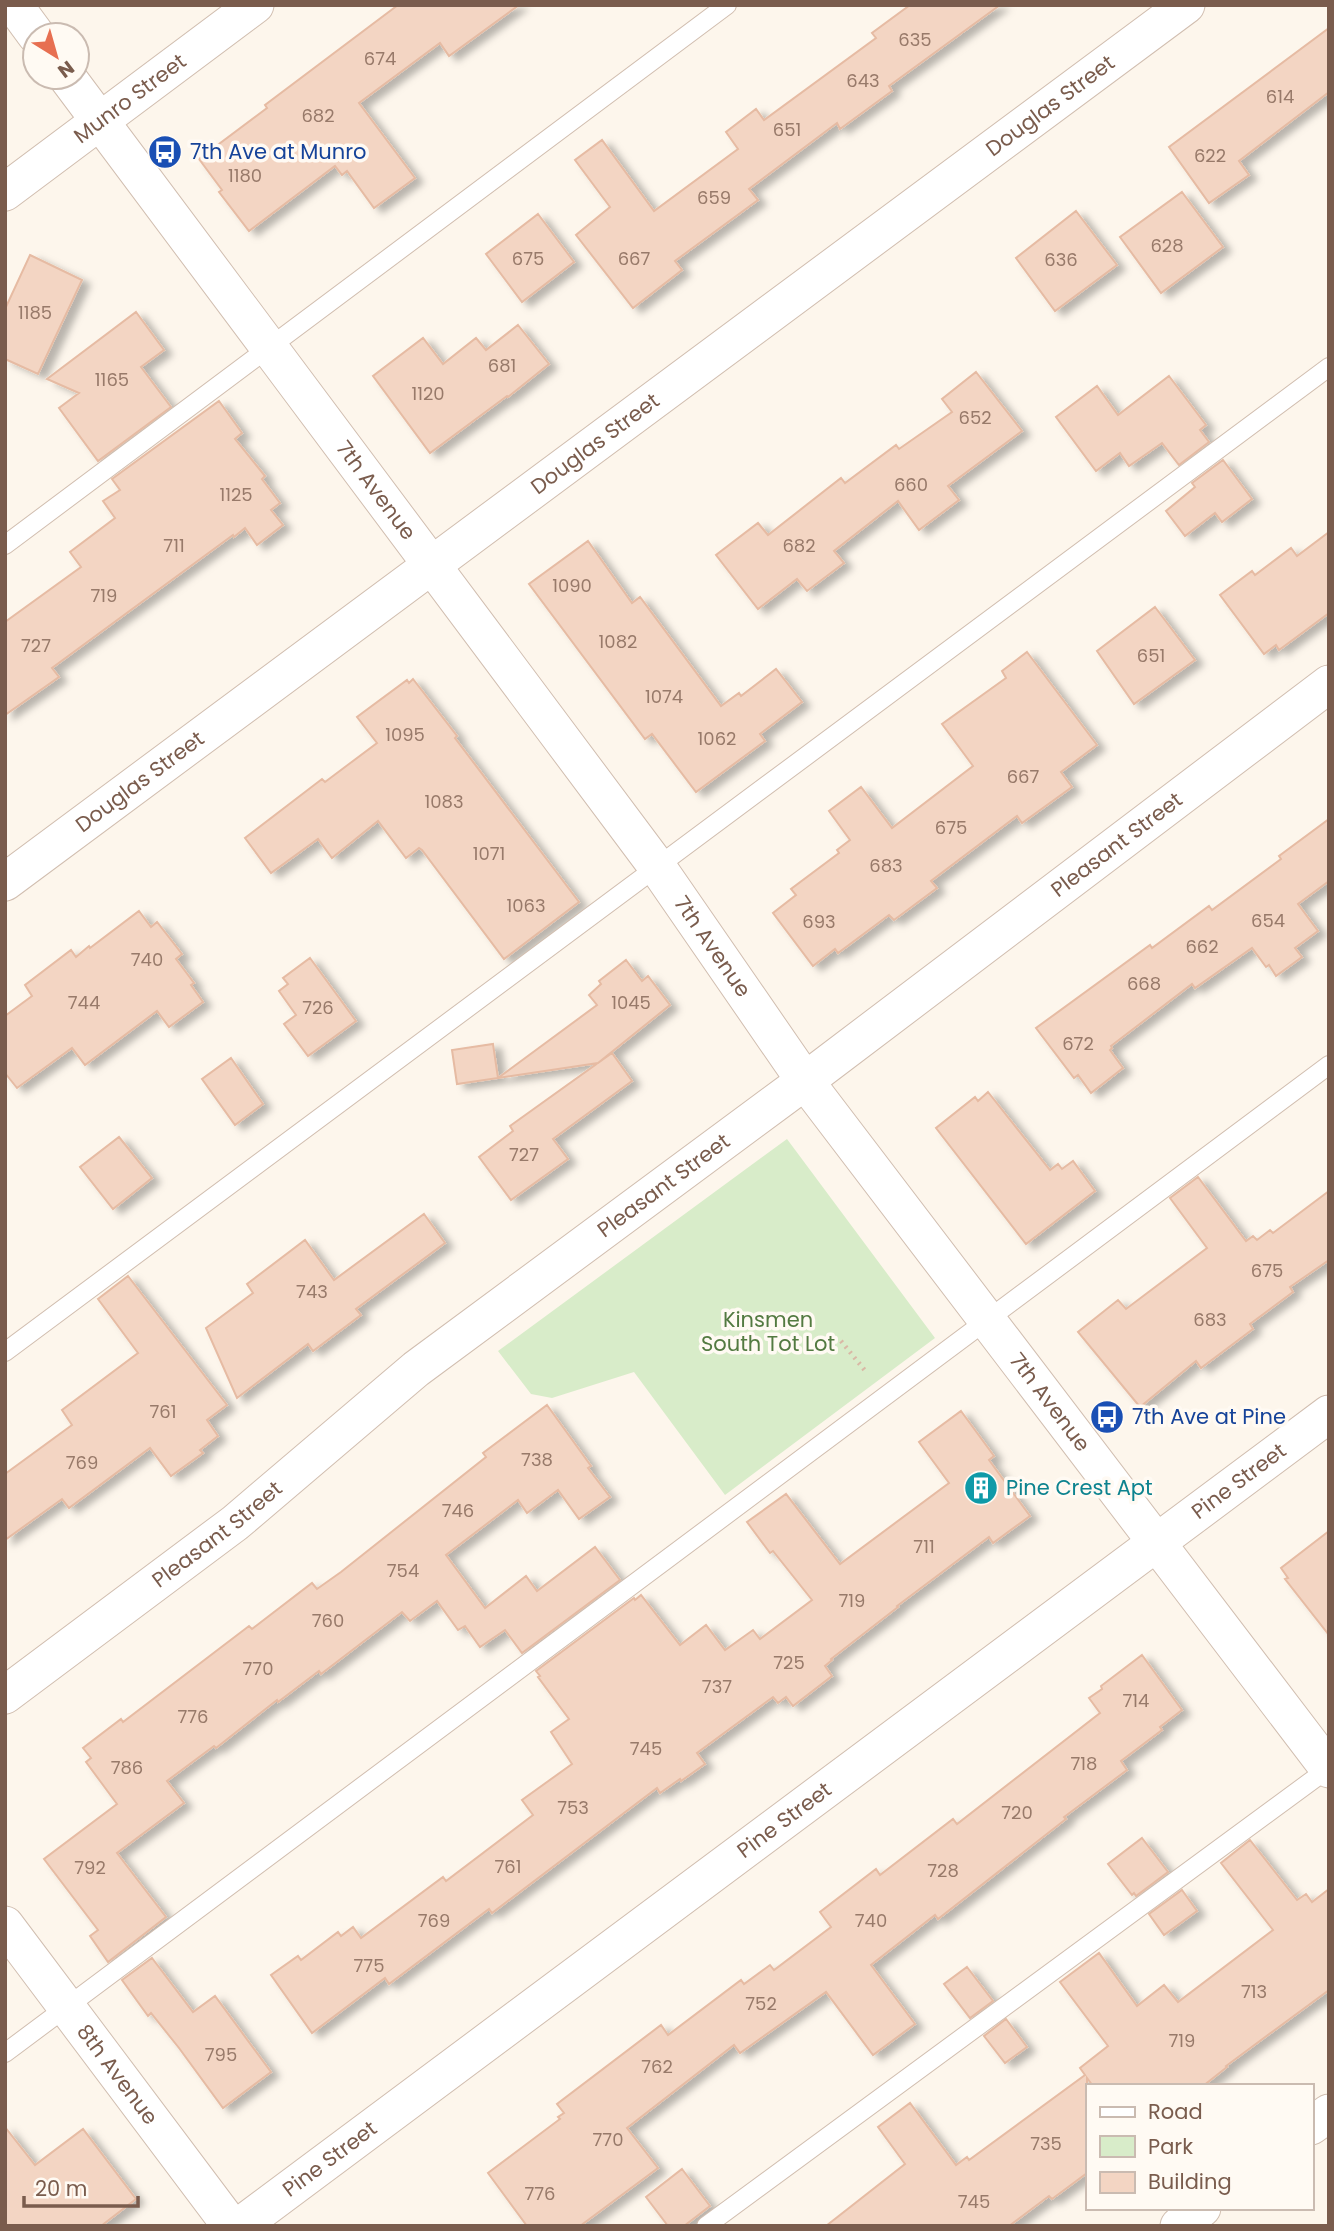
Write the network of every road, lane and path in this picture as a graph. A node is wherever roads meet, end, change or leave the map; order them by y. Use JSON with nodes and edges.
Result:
{"nodes":[{"id":1,"x":14,"y":5,"type":"edge"},
{"id":2,"x":255,"y":5,"type":"edge"},
{"id":3,"x":727,"y":5,"type":"edge"},
{"id":4,"x":1186,"y":5,"type":"edge"},
{"id":5,"x":26,"y":21,"type":"edge"},
{"id":6,"x":77,"y":91,"type":"edge"},
{"id":7,"x":100,"y":122,"type":"junction"},
{"id":8,"x":5,"y":191,"type":"edge"},
{"id":9,"x":271,"y":348,"type":"junction"},
{"id":10,"x":1329,"y":367,"type":"edge"},
{"id":11,"x":5,"y":545,"type":"edge"},
{"id":12,"x":432,"y":564,"type":"junction"},
{"id":13,"x":1329,"y":684,"type":"edge"},
{"id":14,"x":657,"y":868,"type":"junction"},
{"id":15,"x":5,"y":882,"type":"edge"},
{"id":16,"x":1329,"y":1065,"type":"edge"},
{"id":17,"x":805,"y":1081,"type":"junction"},
{"id":18,"x":986,"y":1320,"type":"junction"},
{"id":19,"x":841,"y":1340,"type":"dead end"},
{"id":20,"x":5,"y":1352,"type":"edge"},
{"id":21,"x":878,"y":1368,"type":"dead end"},
{"id":22,"x":1329,"y":1414,"type":"edge"},
{"id":23,"x":1156,"y":1543,"type":"junction"},
{"id":24,"x":5,"y":1695,"type":"edge"},
{"id":25,"x":1329,"y":1768,"type":"edge"},
{"id":26,"x":5,"y":1925,"type":"edge"},
{"id":27,"x":67,"y":2007,"type":"junction"},
{"id":28,"x":5,"y":2053,"type":"edge"},
{"id":29,"x":1329,"y":2113,"type":"edge"},
{"id":30,"x":1313,"y":2125,"type":"edge"},
{"id":31,"x":1199,"y":2210,"type":"edge"},
{"id":32,"x":231,"y":2226,"type":"edge"},
{"id":33,"x":240,"y":2226,"type":"edge"},
{"id":34,"x":706,"y":2226,"type":"edge"},
{"id":35,"x":1178,"y":2226,"type":"edge"}],
"edges":[{"from":1,"to":5,"type":"street"},
{"from":2,"to":7,"type":"street","name":"Munro Street"},
{"from":3,"to":9,"type":"lane"},
{"from":4,"to":12,"type":"street","name":"Douglas Street"},
{"from":6,"to":7,"type":"street","name":"7th Avenue"},
{"from":7,"to":8,"type":"street","name":"Munro Street"},
{"from":7,"to":9,"type":"street","name":"7th Avenue"},
{"from":9,"to":11,"type":"lane"},
{"from":9,"to":12,"type":"street","name":"7th Avenue"},
{"from":10,"to":14,"type":"lane"},
{"from":12,"to":14,"type":"street","name":"7th Avenue"},
{"from":12,"to":15,"type":"street","name":"Douglas Street"},
{"from":13,"to":17,"type":"street","name":"Pleasant Street"},
{"from":14,"to":17,"type":"street","name":"7th Avenue"},
{"from":14,"to":20,"type":"lane"},
{"from":16,"to":18,"type":"lane"},
{"from":17,"to":18,"type":"street","name":"7th Avenue"},
{"from":17,"to":24,"type":"street","name":"Pleasant Street"},
{"from":18,"to":23,"type":"street","name":"7th Avenue"},
{"from":18,"to":27,"type":"lane"},
{"from":19,"to":21,"type":"path"},
{"from":22,"to":23,"type":"street","name":"Pine Street"},
{"from":23,"to":25,"type":"street","name":"7th Avenue"},
{"from":23,"to":33,"type":"street","name":"Pine Street"},
{"from":25,"to":34,"type":"lane"},
{"from":26,"to":27,"type":"street","name":"8th Avenue"},
{"from":27,"to":28,"type":"lane"},
{"from":27,"to":32,"type":"street","name":"8th Avenue"},
{"from":29,"to":30,"type":"street"},
{"from":31,"to":35,"type":"street"}]}
